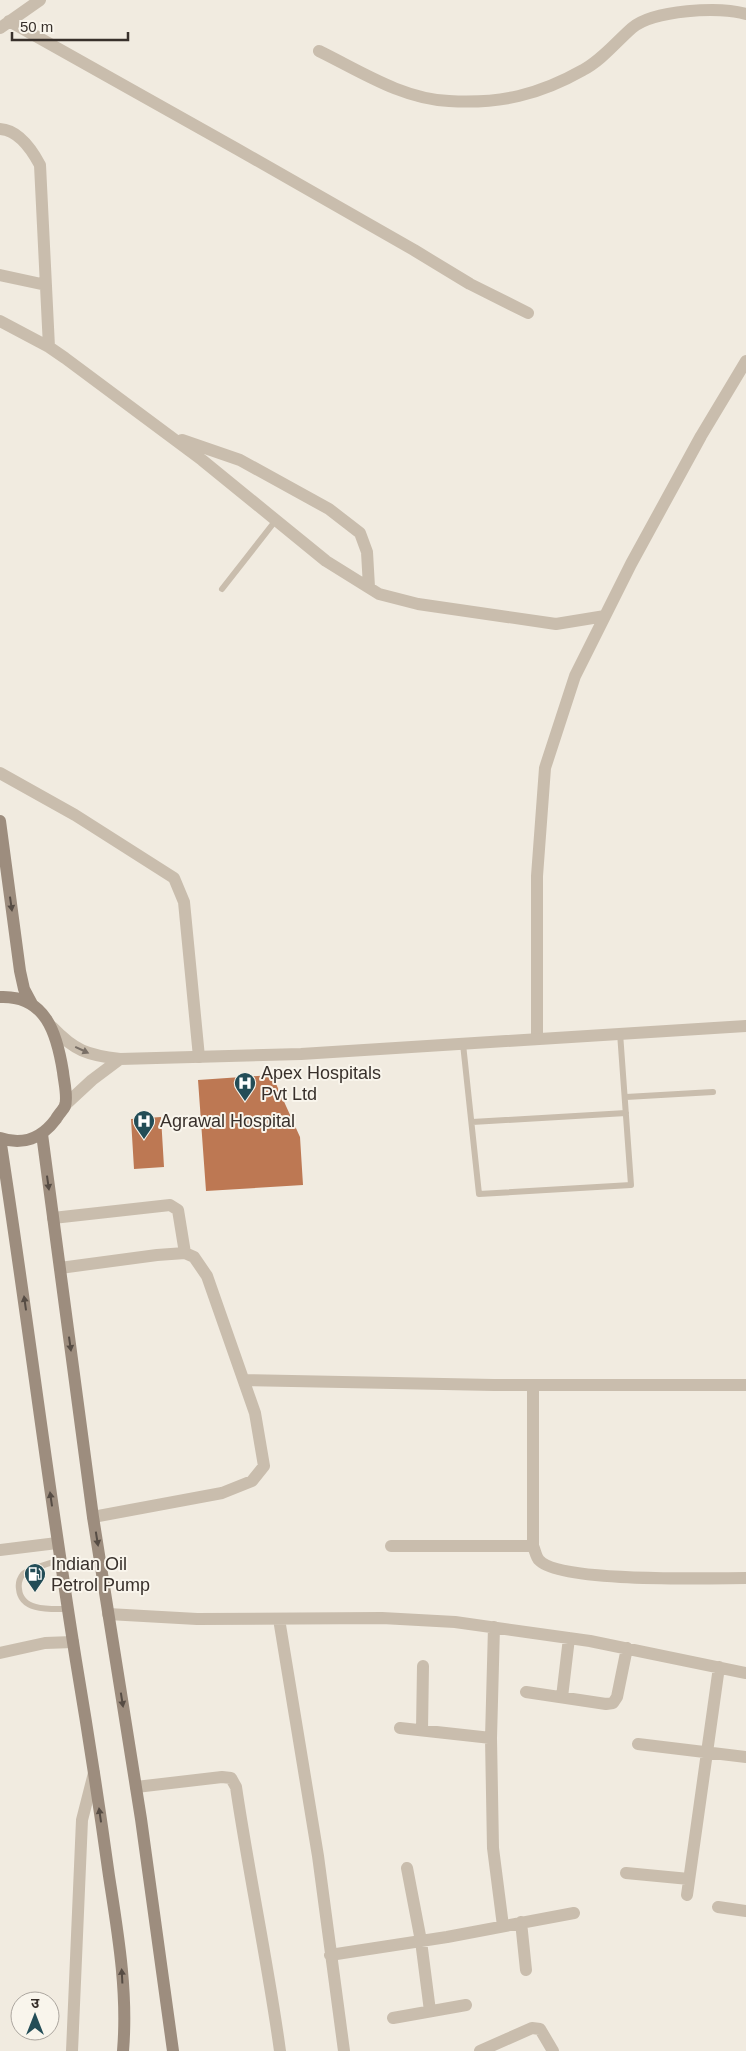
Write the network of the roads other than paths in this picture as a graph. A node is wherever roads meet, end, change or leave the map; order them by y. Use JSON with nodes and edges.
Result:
{"nodes":[{"id":1,"x":40,"y":0,"type":"edge"},
{"id":2,"x":746,"y":14,"type":"edge"},
{"id":3,"x":4,"y":24,"type":"edge"},
{"id":4,"x":319,"y":51,"type":"dead end"},
{"id":5,"x":0,"y":130,"type":"edge"},
{"id":6,"x":0,"y":276,"type":"edge"},
{"id":7,"x":46,"y":286,"type":"junction"},
{"id":8,"x":528,"y":313,"type":"dead end"},
{"id":9,"x":0,"y":321,"type":"edge"},
{"id":10,"x":49,"y":346,"type":"junction"},
{"id":11,"x":746,"y":361,"type":"edge"},
{"id":12,"x":168,"y":435,"type":"junction"},
{"id":13,"x":276,"y":520,"type":"junction"},
{"id":14,"x":369,"y":587,"type":"junction"},
{"id":15,"x":222,"y":589,"type":"dead end"},
{"id":16,"x":605,"y":616,"type":"junction"},
{"id":17,"x":0,"y":773,"type":"edge"},
{"id":18,"x":0,"y":821,"type":"edge"},
{"id":19,"x":0,"y":997,"type":"edge"},
{"id":20,"x":32,"y":1004,"type":"junction"},
{"id":21,"x":746,"y":1026,"type":"edge"},
{"id":22,"x":52,"y":1027,"type":"junction"},
{"id":23,"x":620,"y":1034,"type":"junction"},
{"id":24,"x":537,"y":1039,"type":"junction"},
{"id":25,"x":462,"y":1044,"type":"junction"},
{"id":26,"x":199,"y":1057,"type":"junction"},
{"id":27,"x":120,"y":1059,"type":"junction"},
{"id":28,"x":713,"y":1092,"type":"dead end"},
{"id":29,"x":626,"y":1097,"type":"junction"},
{"id":30,"x":65,"y":1105,"type":"junction"},
{"id":31,"x":626,"y":1113,"type":"junction"},
{"id":32,"x":472,"y":1122,"type":"junction"},
{"id":33,"x":42,"y":1134,"type":"junction"},
{"id":34,"x":0,"y":1138,"type":"edge"},
{"id":35,"x":53,"y":1218,"type":"junction"},
{"id":36,"x":186,"y":1253,"type":"junction"},
{"id":37,"x":60,"y":1268,"type":"junction"},
{"id":38,"x":244,"y":1380,"type":"junction"},
{"id":39,"x":533,"y":1385,"type":"junction"},
{"id":40,"x":746,"y":1385,"type":"edge"},
{"id":41,"x":93,"y":1517,"type":"junction"},
{"id":42,"x":57,"y":1543,"type":"junction"},
{"id":43,"x":391,"y":1546,"type":"dead end"},
{"id":44,"x":533,"y":1546,"type":"junction"},
{"id":45,"x":0,"y":1550,"type":"edge"},
{"id":46,"x":60,"y":1560,"type":"junction"},
{"id":47,"x":746,"y":1578,"type":"edge"},
{"id":48,"x":68,"y":1609,"type":"junction"},
{"id":49,"x":108,"y":1614,"type":"junction"},
{"id":50,"x":279,"y":1619,"type":"junction"},
{"id":51,"x":494,"y":1627,"type":"junction"},
{"id":52,"x":569,"y":1638,"type":"junction"},
{"id":53,"x":73,"y":1642,"type":"junction"},
{"id":54,"x":627,"y":1648,"type":"junction"},
{"id":55,"x":0,"y":1653,"type":"edge"},
{"id":56,"x":423,"y":1666,"type":"dead end"},
{"id":57,"x":719,"y":1667,"type":"junction"},
{"id":58,"x":746,"y":1673,"type":"edge"},
{"id":59,"x":526,"y":1692,"type":"dead end"},
{"id":60,"x":562,"y":1697,"type":"junction"},
{"id":61,"x":400,"y":1728,"type":"dead end"},
{"id":62,"x":422,"y":1730,"type":"junction"},
{"id":63,"x":491,"y":1738,"type":"junction"},
{"id":64,"x":638,"y":1744,"type":"dead end"},
{"id":65,"x":708,"y":1753,"type":"junction"},
{"id":66,"x":746,"y":1757,"type":"edge"},
{"id":67,"x":94,"y":1771,"type":"junction"},
{"id":68,"x":136,"y":1788,"type":"junction"},
{"id":69,"x":407,"y":1868,"type":"dead end"},
{"id":70,"x":626,"y":1873,"type":"dead end"},
{"id":71,"x":689,"y":1879,"type":"junction"},
{"id":72,"x":687,"y":1895,"type":"dead end"},
{"id":73,"x":718,"y":1907,"type":"dead end"},
{"id":74,"x":746,"y":1911,"type":"edge"},
{"id":75,"x":574,"y":1913,"type":"dead end"},
{"id":76,"x":521,"y":1922,"type":"junction"},
{"id":77,"x":503,"y":1926,"type":"junction"},
{"id":78,"x":421,"y":1941,"type":"junction"},
{"id":79,"x":330,"y":1956,"type":"junction"},
{"id":80,"x":526,"y":1970,"type":"dead end"},
{"id":81,"x":466,"y":2006,"type":"dead end"},
{"id":82,"x":430,"y":2011,"type":"junction"},
{"id":83,"x":393,"y":2018,"type":"dead end"},
{"id":84,"x":125,"y":2025,"type":"junction"},
{"id":85,"x":72,"y":2051,"type":"edge"},
{"id":86,"x":123,"y":2051,"type":"edge"},
{"id":87,"x":131,"y":2051,"type":"edge"},
{"id":88,"x":172,"y":2051,"type":"edge"},
{"id":89,"x":280,"y":2051,"type":"edge"},
{"id":90,"x":344,"y":2051,"type":"edge"},
{"id":91,"x":480,"y":2051,"type":"edge"},
{"id":92,"x":553,"y":2051,"type":"edge"}],
"edges":[{"from":1,"to":3,"type":"street"},
{"from":2,"to":4,"type":"street"},
{"from":3,"to":8,"type":"street"},
{"from":5,"to":7,"type":"street"},
{"from":6,"to":7,"type":"street"},
{"from":7,"to":10,"type":"street"},
{"from":9,"to":10,"type":"street"},
{"from":10,"to":12,"type":"street"},
{"from":11,"to":16,"type":"street"},
{"from":12,"to":13,"type":"street"},
{"from":12,"to":14,"type":"street"},
{"from":13,"to":14,"type":"street"},
{"from":13,"to":15,"type":"lane"},
{"from":14,"to":16,"type":"street"},
{"from":16,"to":24,"type":"street"},
{"from":17,"to":26,"type":"street"},
{"from":18,"to":20,"type":"main road","one_way":true},
{"from":19,"to":20,"type":"main road"},
{"from":20,"to":22,"type":"main road"},
{"from":21,"to":23,"type":"street"},
{"from":22,"to":27,"type":"street","one_way":true},
{"from":22,"to":30,"type":"main road"},
{"from":23,"to":24,"type":"street"},
{"from":23,"to":29,"type":"lane"},
{"from":24,"to":25,"type":"street"},
{"from":25,"to":26,"type":"street"},
{"from":25,"to":32,"type":"lane"},
{"from":26,"to":27,"type":"street"},
{"from":27,"to":30,"type":"street"},
{"from":28,"to":29,"type":"lane"},
{"from":29,"to":31,"type":"lane"},
{"from":30,"to":33,"type":"main road"},
{"from":31,"to":32,"type":"lane"},
{"from":31,"to":32,"type":"lane"},
{"from":33,"to":34,"type":"main road"},
{"from":33,"to":35,"type":"main road","one_way":true},
{"from":42,"to":34,"type":"main road","one_way":true},
{"from":35,"to":36,"type":"street"},
{"from":35,"to":37,"type":"main road"},
{"from":36,"to":37,"type":"street"},
{"from":36,"to":38,"type":"street"},
{"from":37,"to":41,"type":"main road","one_way":true},
{"from":38,"to":39,"type":"street"},
{"from":38,"to":41,"type":"street"},
{"from":39,"to":40,"type":"street"},
{"from":39,"to":44,"type":"street"},
{"from":41,"to":49,"type":"main road","one_way":true},
{"from":42,"to":45,"type":"street"},
{"from":42,"to":46,"type":"main road"},
{"from":43,"to":44,"type":"street"},
{"from":44,"to":47,"type":"street"},
{"from":46,"to":48,"type":"main road"},
{"from":46,"to":48,"type":"lane"},
{"from":48,"to":53,"type":"main road"},
{"from":49,"to":50,"type":"street"},
{"from":49,"to":68,"type":"main road","one_way":true},
{"from":50,"to":51,"type":"street"},
{"from":50,"to":79,"type":"street"},
{"from":51,"to":52,"type":"street"},
{"from":51,"to":63,"type":"street"},
{"from":52,"to":54,"type":"street"},
{"from":52,"to":60,"type":"street"},
{"from":53,"to":55,"type":"street"},
{"from":53,"to":67,"type":"main road"},
{"from":54,"to":57,"type":"street"},
{"from":54,"to":60,"type":"street"},
{"from":56,"to":62,"type":"street"},
{"from":57,"to":58,"type":"street"},
{"from":57,"to":65,"type":"street"},
{"from":59,"to":60,"type":"street"},
{"from":61,"to":62,"type":"street"},
{"from":62,"to":63,"type":"street"},
{"from":63,"to":77,"type":"street"},
{"from":64,"to":65,"type":"street"},
{"from":65,"to":66,"type":"street"},
{"from":65,"to":71,"type":"street"},
{"from":84,"to":67,"type":"main road","one_way":true},
{"from":67,"to":85,"type":"street"},
{"from":68,"to":88,"type":"main road"},
{"from":68,"to":89,"type":"street"},
{"from":69,"to":78,"type":"street"},
{"from":70,"to":71,"type":"street"},
{"from":71,"to":72,"type":"street"},
{"from":73,"to":74,"type":"street"},
{"from":75,"to":76,"type":"street"},
{"from":76,"to":77,"type":"street"},
{"from":76,"to":80,"type":"street"},
{"from":77,"to":78,"type":"street"},
{"from":78,"to":79,"type":"street"},
{"from":78,"to":82,"type":"street"},
{"from":79,"to":90,"type":"street"},
{"from":81,"to":82,"type":"street"},
{"from":82,"to":83,"type":"street"},
{"from":84,"to":86,"type":"main road"},
{"from":84,"to":87,"type":"main road"},
{"from":91,"to":92,"type":"street"}]}
